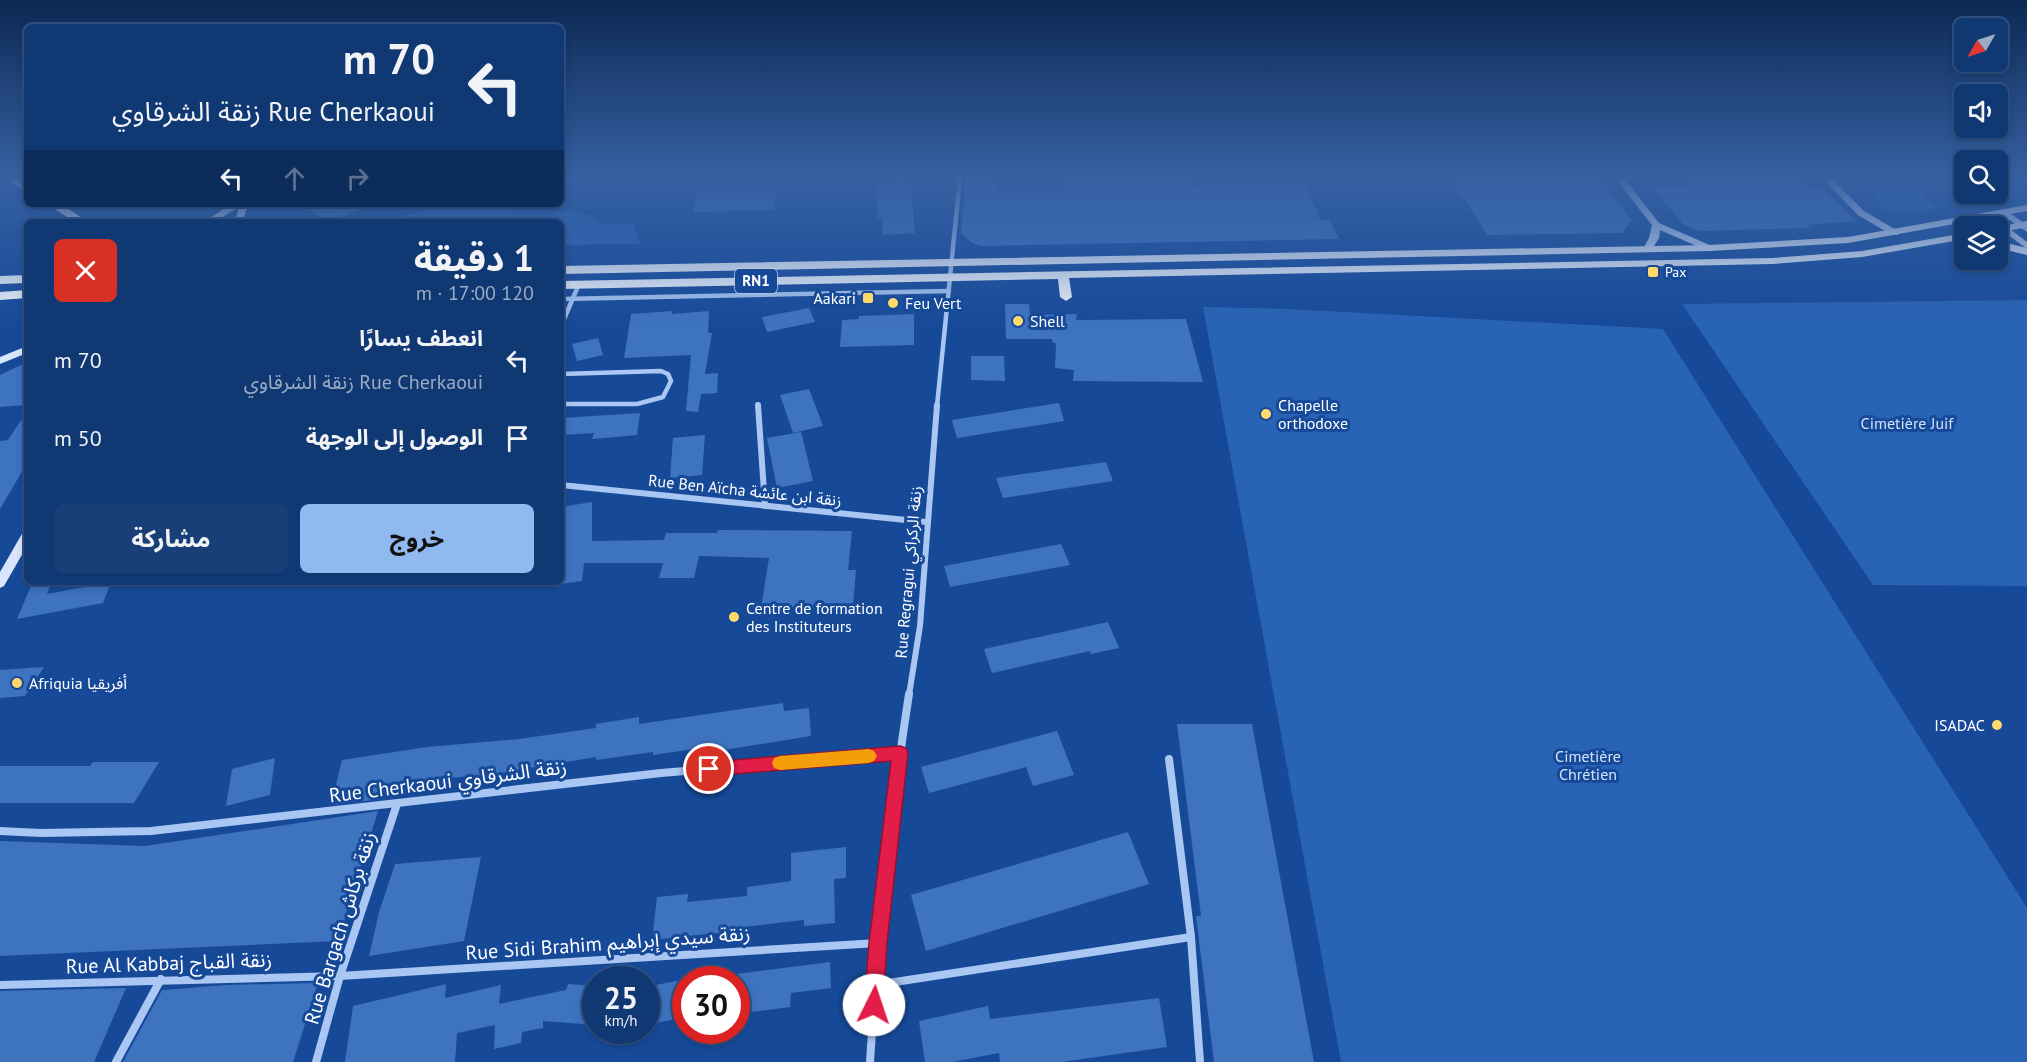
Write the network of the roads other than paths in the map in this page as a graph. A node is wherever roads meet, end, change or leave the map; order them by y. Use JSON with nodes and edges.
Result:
{"nodes":[{"id":1,"x":955,"y":228,"type":"edge"},
{"id":2,"x":1656,"y":228,"type":"edge"},
{"id":3,"x":1662,"y":228,"type":"edge"},
{"id":4,"x":1886,"y":228,"type":"edge"},
{"id":5,"x":1925,"y":228,"type":"edge"},
{"id":6,"x":1895,"y":233,"type":"junction"},
{"id":7,"x":2008,"y":233,"type":"edge"},
{"id":8,"x":1954,"y":239,"type":"edge"},
{"id":9,"x":2008,"y":246,"type":"edge"},
{"id":10,"x":2027,"y":246,"type":"edge"},
{"id":11,"x":1709,"y":248,"type":"junction"},
{"id":12,"x":1648,"y":249,"type":"junction"},
{"id":13,"x":2027,"y":252,"type":"edge"},
{"id":14,"x":952,"y":262,"type":"junction"},
{"id":15,"x":564,"y":270,"type":"edge"},
{"id":16,"x":1063,"y":275,"type":"junction"},
{"id":17,"x":951,"y":276,"type":"junction"},
{"id":18,"x":24,"y":279,"type":"edge"},
{"id":19,"x":0,"y":280,"type":"edge"},
{"id":20,"x":579,"y":284,"type":"junction"},
{"id":21,"x":564,"y":285,"type":"edge"},
{"id":22,"x":949,"y":291,"type":"junction"},
{"id":23,"x":24,"y":294,"type":"edge"},
{"id":24,"x":0,"y":296,"type":"edge"},
{"id":25,"x":1066,"y":297,"type":"dead end"},
{"id":26,"x":564,"y":299,"type":"edge"},
{"id":27,"x":573,"y":299,"type":"junction"},
{"id":28,"x":564,"y":319,"type":"edge"},
{"id":29,"x":24,"y":351,"type":"edge"},
{"id":30,"x":0,"y":361,"type":"edge"},
{"id":31,"x":564,"y":374,"type":"edge"},
{"id":32,"x":564,"y":404,"type":"edge"},
{"id":33,"x":758,"y":405,"type":"dead end"},
{"id":34,"x":564,"y":485,"type":"edge"},
{"id":35,"x":765,"y":506,"type":"junction"},
{"id":36,"x":926,"y":522,"type":"junction"},
{"id":37,"x":24,"y":540,"type":"edge"},
{"id":38,"x":0,"y":583,"type":"edge"},
{"id":39,"x":900,"y":753,"type":"junction"},
{"id":40,"x":1169,"y":759,"type":"dead end"},
{"id":41,"x":397,"y":804,"type":"junction"},
{"id":42,"x":0,"y":831,"type":"edge"},
{"id":43,"x":1191,"y":937,"type":"junction"},
{"id":44,"x":878,"y":943,"type":"junction"},
{"id":45,"x":340,"y":976,"type":"junction"},
{"id":46,"x":161,"y":979,"type":"junction"},
{"id":47,"x":0,"y":985,"type":"edge"},
{"id":48,"x":875,"y":986,"type":"junction"},
{"id":49,"x":116,"y":1062,"type":"edge"},
{"id":50,"x":316,"y":1062,"type":"edge"},
{"id":51,"x":870,"y":1062,"type":"edge"},
{"id":52,"x":1200,"y":1062,"type":"edge"}],
"edges":[{"from":1,"to":14,"type":"street","name":"Rue Regragui زنقة الركراكي"},
{"from":2,"to":12,"type":"street"},
{"from":3,"to":11,"type":"street"},
{"from":4,"to":6,"type":"street"},
{"from":5,"to":6,"type":"main road","number":"RN1"},
{"from":6,"to":11,"type":"main road","number":"RN1"},
{"from":7,"to":10,"type":"street"},
{"from":8,"to":16,"type":"main road","number":"RN1"},
{"from":9,"to":13,"type":"main road"},
{"from":11,"to":12,"type":"main road","number":"RN1"},
{"from":12,"to":14,"type":"main road","number":"RN1"},
{"from":14,"to":15,"type":"main road","number":"RN1"},
{"from":14,"to":17,"type":"street","name":"Rue Regragui زنقة الركراكي"},
{"from":16,"to":17,"type":"main road","number":"RN1"},
{"from":16,"to":25,"type":"main road"},
{"from":17,"to":20,"type":"main road","number":"RN1"},
{"from":17,"to":22,"type":"street","name":"Rue Regragui زنقة الركراكي"},
{"from":18,"to":19,"type":"main road"},
{"from":20,"to":21,"type":"main road","number":"RN1"},
{"from":20,"to":27,"type":"street"},
{"from":22,"to":27,"type":"street"},
{"from":22,"to":36,"type":"street","name":"Rue Regragui زنقة الركراكي"},
{"from":23,"to":24,"type":"main road"},
{"from":26,"to":27,"type":"street"},
{"from":27,"to":28,"type":"street"},
{"from":29,"to":30,"type":"street"},
{"from":31,"to":32,"type":"street"},
{"from":33,"to":35,"type":"street"},
{"from":34,"to":35,"type":"street","name":"Rue Ben Aïcha زنقة ابن عائشة"},
{"from":35,"to":36,"type":"street","name":"Rue Ben Aïcha زنقة ابن عائشة"},
{"from":36,"to":39,"type":"street","name":"Rue Regragui زنقة الركراكي"},
{"from":37,"to":38,"type":"street"},
{"from":39,"to":41,"type":"street","name":"Rue Cherkaoui زنقة الشرقاوي"},
{"from":39,"to":44,"type":"street","name":"Rue Regragui زنقة الركراكي"},
{"from":40,"to":43,"type":"street"},
{"from":41,"to":42,"type":"street","name":"Rue Cherkaoui زنقة الشرقاوي"},
{"from":41,"to":45,"type":"street","name":"Rue Bargach زنقة بركاش"},
{"from":43,"to":48,"type":"street"},
{"from":43,"to":52,"type":"street"},
{"from":44,"to":45,"type":"street","name":"Rue Sidi Brahim زنقة سيدي إبراهيم"},
{"from":44,"to":48,"type":"street","name":"Rue Regragui زنقة الركراكي"},
{"from":45,"to":46,"type":"street","name":"Rue Al Kabbaj زنقة القباج"},
{"from":45,"to":50,"type":"street","name":"Rue Bargach زنقة بركاش"},
{"from":46,"to":47,"type":"street","name":"Rue Al Kabbaj زنقة القباج"},
{"from":46,"to":49,"type":"street"},
{"from":48,"to":51,"type":"street","name":"Rue Regragui زنقة الركراكي"}]}
